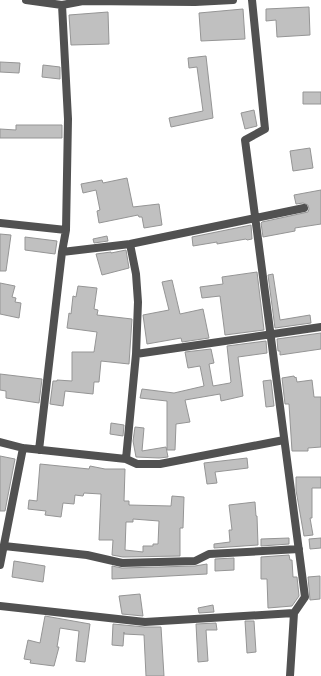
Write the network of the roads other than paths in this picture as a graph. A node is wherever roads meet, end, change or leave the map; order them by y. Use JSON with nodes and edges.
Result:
{"nodes":[{"id":1,"x":26,"y":0,"type":"edge"},
{"id":2,"x":233,"y":0,"type":"edge"},
{"id":3,"x":252,"y":0,"type":"edge"},
{"id":4,"x":83,"y":1,"type":"edge"},
{"id":5,"x":195,"y":1,"type":"edge"},
{"id":6,"x":62,"y":5,"type":"junction"},
{"id":7,"x":304,"y":208,"type":"dead end"},
{"id":8,"x":254,"y":218,"type":"junction"},
{"id":9,"x":0,"y":222,"type":"edge"},
{"id":10,"x":66,"y":230,"type":"junction"},
{"id":11,"x":130,"y":244,"type":"junction"},
{"id":12,"x":62,"y":252,"type":"junction"},
{"id":13,"x":321,"y":326,"type":"edge"},
{"id":14,"x":270,"y":334,"type":"junction"},
{"id":15,"x":136,"y":354,"type":"junction"},
{"id":16,"x":284,"y":440,"type":"junction"},
{"id":17,"x":0,"y":442,"type":"edge"},
{"id":18,"x":23,"y":448,"type":"junction"},
{"id":19,"x":39,"y":450,"type":"junction"},
{"id":20,"x":126,"y":459,"type":"junction"},
{"id":21,"x":4,"y":546,"type":"junction"},
{"id":22,"x":299,"y":549,"type":"junction"},
{"id":23,"x":0,"y":565,"type":"edge"},
{"id":24,"x":0,"y":606,"type":"edge"},
{"id":25,"x":294,"y":613,"type":"junction"},
{"id":26,"x":290,"y":676,"type":"edge"}],
"edges":[{"from":1,"to":6,"type":"street"},
{"from":2,"to":5,"type":"street"},
{"from":3,"to":8,"type":"street"},
{"from":4,"to":5,"type":"street"},
{"from":4,"to":6,"type":"street"},
{"from":6,"to":10,"type":"street"},
{"from":7,"to":8,"type":"street"},
{"from":8,"to":11,"type":"street"},
{"from":8,"to":14,"type":"street"},
{"from":9,"to":10,"type":"street"},
{"from":10,"to":12,"type":"street"},
{"from":11,"to":12,"type":"street"},
{"from":11,"to":15,"type":"street"},
{"from":12,"to":19,"type":"street"},
{"from":13,"to":14,"type":"street"},
{"from":14,"to":15,"type":"street"},
{"from":14,"to":16,"type":"street"},
{"from":15,"to":20,"type":"street"},
{"from":16,"to":20,"type":"street"},
{"from":16,"to":22,"type":"street"},
{"from":17,"to":18,"type":"street"},
{"from":18,"to":19,"type":"street"},
{"from":18,"to":21,"type":"street"},
{"from":19,"to":20,"type":"street"},
{"from":21,"to":22,"type":"street"},
{"from":21,"to":23,"type":"street"},
{"from":22,"to":25,"type":"street"},
{"from":24,"to":25,"type":"street"},
{"from":25,"to":26,"type":"street"}]}
